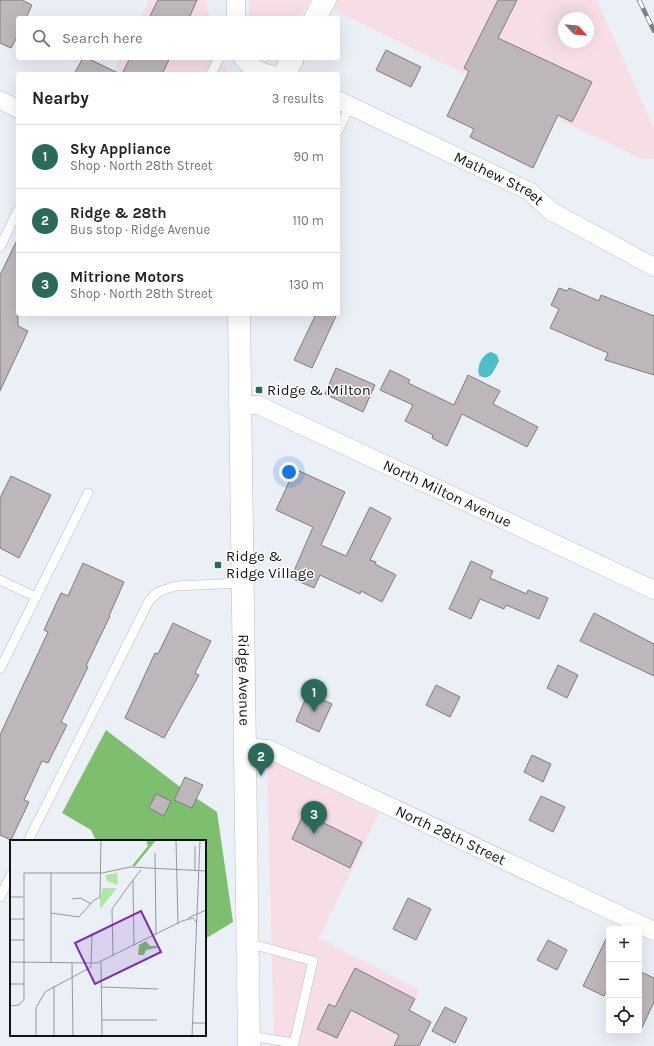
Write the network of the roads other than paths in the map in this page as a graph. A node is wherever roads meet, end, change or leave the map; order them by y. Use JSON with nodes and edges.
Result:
{"nodes":[{"id":1,"x":236,"y":0,"type":"edge"},
{"id":2,"x":325,"y":0,"type":"edge"},
{"id":3,"x":236,"y":16,"type":"edge"},
{"id":4,"x":316,"y":16,"type":"edge"},
{"id":5,"x":218,"y":60,"type":"edge"},
{"id":6,"x":245,"y":60,"type":"edge"},
{"id":7,"x":292,"y":60,"type":"edge"},
{"id":8,"x":212,"y":72,"type":"edge"},
{"id":9,"x":264,"y":72,"type":"edge"},
{"id":10,"x":285,"y":72,"type":"edge"},
{"id":11,"x":0,"y":100,"type":"edge"},
{"id":12,"x":344,"y":103,"type":"edge"},
{"id":13,"x":16,"y":108,"type":"edge"},
{"id":14,"x":340,"y":122,"type":"edge"},
{"id":15,"x":16,"y":214,"type":"edge"},
{"id":16,"x":0,"y":247,"type":"edge"},
{"id":17,"x":654,"y":267,"type":"edge"},
{"id":18,"x":239,"y":316,"type":"edge"},
{"id":19,"x":240,"y":405,"type":"junction"},
{"id":20,"x":88,"y":493,"type":"dead end"},
{"id":21,"x":0,"y":580,"type":"edge"},
{"id":22,"x":243,"y":583,"type":"junction"},
{"id":23,"x":654,"y":590,"type":"edge"},
{"id":24,"x":36,"y":597,"type":"junction"},
{"id":25,"x":0,"y":669,"type":"edge"},
{"id":26,"x":244,"y":747,"type":"junction"},
{"id":27,"x":29,"y":840,"type":"edge"},
{"id":28,"x":10,"y":877,"type":"edge"},
{"id":29,"x":0,"y":897,"type":"edge"},
{"id":30,"x":654,"y":931,"type":"edge"},
{"id":31,"x":248,"y":942,"type":"junction"},
{"id":32,"x":249,"y":1041,"type":"edge"}],
"edges":[{"from":1,"to":3,"type":"street"},
{"from":2,"to":4,"type":"street"},
{"from":5,"to":8,"type":"lane"},
{"from":6,"to":9,"type":"street"},
{"from":7,"to":10,"type":"street"},
{"from":11,"to":13,"type":"street"},
{"from":12,"to":14,"type":"lane"},
{"from":12,"to":17,"type":"street","name":"Mathew Street"},
{"from":15,"to":16,"type":"lane"},
{"from":18,"to":19,"type":"street","name":"Ridge Avenue"},
{"from":19,"to":22,"type":"street","name":"Ridge Avenue"},
{"from":19,"to":23,"type":"street","name":"North Milton Avenue"},
{"from":20,"to":24,"type":"lane"},
{"from":21,"to":24,"type":"lane"},
{"from":22,"to":26,"type":"street","name":"Ridge Avenue"},
{"from":22,"to":27,"type":"lane"},
{"from":24,"to":25,"type":"lane"},
{"from":26,"to":30,"type":"street","name":"North 28th Street"},
{"from":26,"to":31,"type":"street","name":"Ridge Avenue"},
{"from":28,"to":29,"type":"lane"},
{"from":31,"to":32,"type":"street","name":"Ridge Avenue"},
{"from":31,"to":32,"type":"lane"}]}
